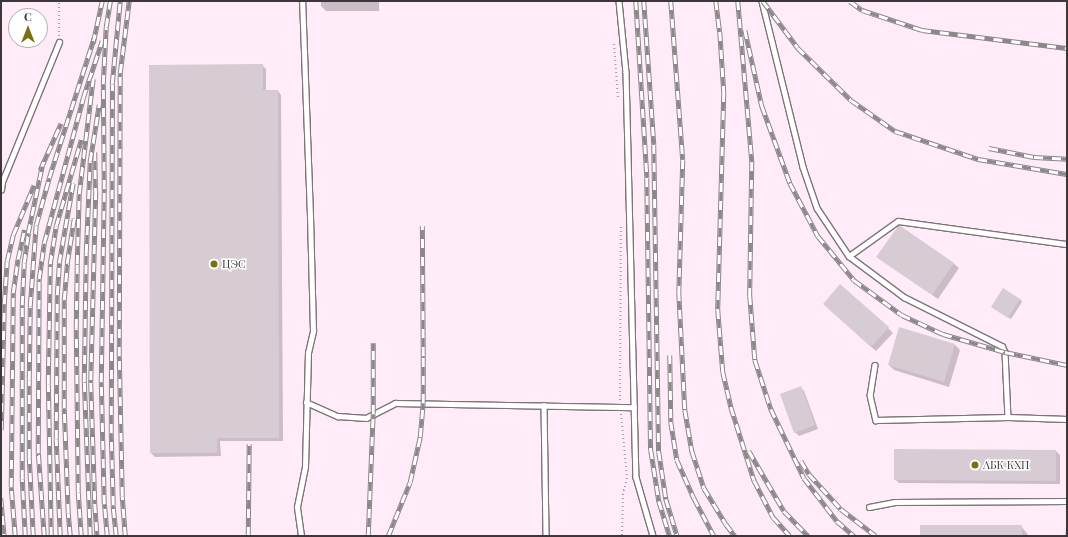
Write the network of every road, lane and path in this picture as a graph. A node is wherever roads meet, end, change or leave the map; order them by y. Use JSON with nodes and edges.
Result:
{"nodes":[{"id":1,"x":59,"y":1,"type":"edge"},
{"id":2,"x":302,"y":1,"type":"edge"},
{"id":3,"x":619,"y":1,"type":"edge"},
{"id":4,"x":762,"y":1,"type":"edge"},
{"id":5,"x":614,"y":39,"type":"dead end"},
{"id":6,"x":59,"y":42,"type":"joint"},
{"id":7,"x":618,"y":99,"type":"dead end"},
{"id":8,"x":1,"y":190,"type":"edge"},
{"id":9,"x":621,"y":218,"type":"dead end"},
{"id":10,"x":1067,"y":244,"type":"edge"},
{"id":11,"x":849,"y":256,"type":"junction"},
{"id":12,"x":875,"y":365,"type":"dead end"},
{"id":13,"x":306,"y":402,"type":"junction"},
{"id":14,"x":544,"y":405,"type":"junction"},
{"id":15,"x":634,"y":406,"type":"junction"},
{"id":16,"x":620,"y":407,"type":"junction"},
{"id":17,"x":1008,"y":417,"type":"junction"},
{"id":18,"x":1067,"y":419,"type":"edge"},
{"id":19,"x":1067,"y":501,"type":"edge"},
{"id":20,"x":869,"y":507,"type":"dead end"},
{"id":21,"x":301,"y":536,"type":"edge"},
{"id":22,"x":546,"y":536,"type":"edge"},
{"id":23,"x":622,"y":536,"type":"edge"},
{"id":24,"x":653,"y":536,"type":"edge"}],
"edges":[{"from":1,"to":6,"type":"path"},
{"from":2,"to":13,"type":"lane"},
{"from":3,"to":15,"type":"lane"},
{"from":4,"to":11,"type":"lane"},
{"from":5,"to":7,"type":"path"},
{"from":6,"to":8,"type":"lane"},
{"from":9,"to":16,"type":"path"},
{"from":10,"to":11,"type":"lane"},
{"from":11,"to":17,"type":"lane"},
{"from":12,"to":17,"type":"lane"},
{"from":13,"to":14,"type":"lane"},
{"from":13,"to":21,"type":"lane"},
{"from":14,"to":16,"type":"lane"},
{"from":14,"to":22,"type":"lane"},
{"from":15,"to":16,"type":"lane"},
{"from":15,"to":24,"type":"lane"},
{"from":16,"to":23,"type":"path"},
{"from":17,"to":18,"type":"lane"},
{"from":19,"to":20,"type":"lane"}]}
